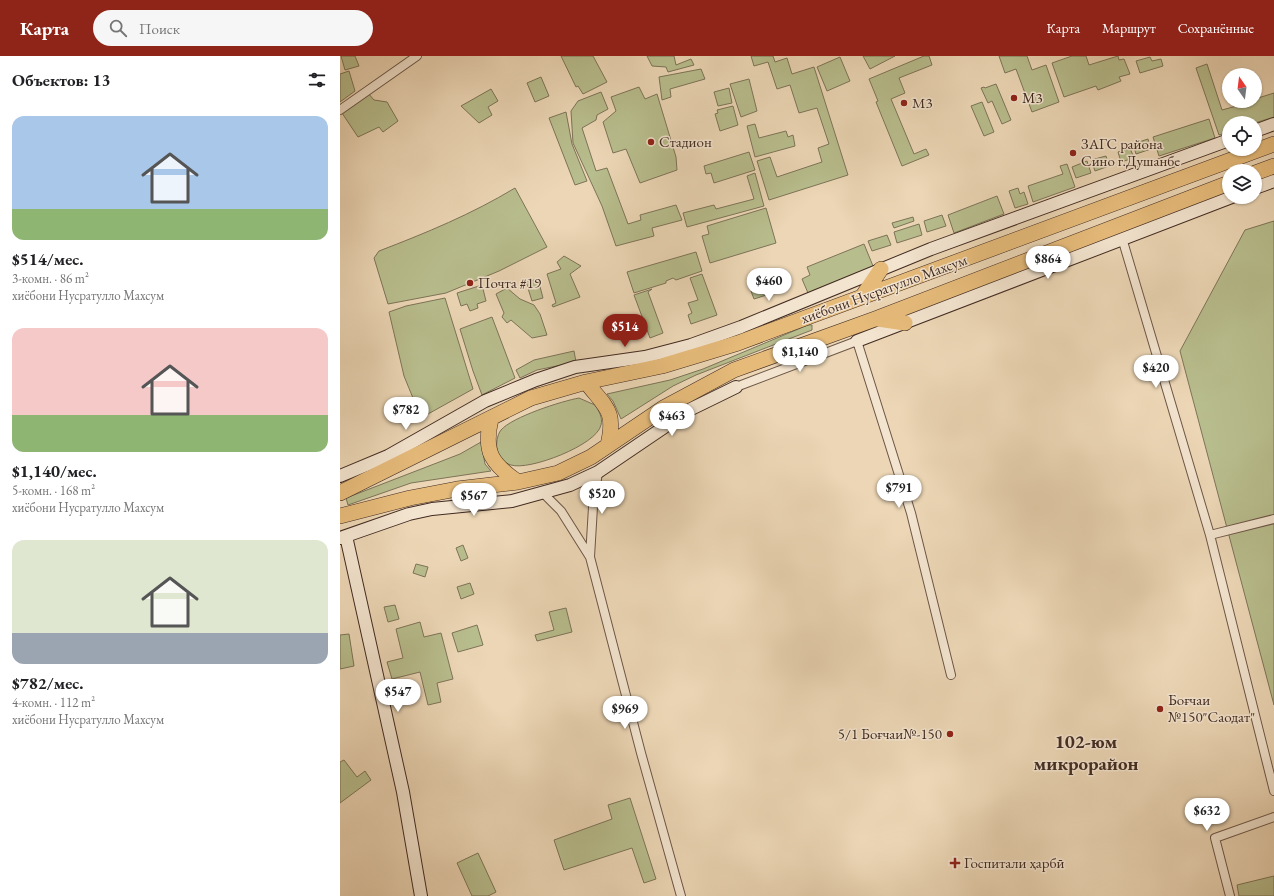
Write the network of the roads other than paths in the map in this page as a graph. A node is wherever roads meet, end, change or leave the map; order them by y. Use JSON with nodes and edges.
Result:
{"nodes":[{"id":1,"x":417,"y":56,"type":"edge"},
{"id":2,"x":340,"y":110,"type":"edge"},
{"id":3,"x":1274,"y":124,"type":"edge"},
{"id":4,"x":1262,"y":128,"type":"edge"},
{"id":5,"x":1222,"y":143,"type":"edge"},
{"id":6,"x":1274,"y":144,"type":"edge"},
{"id":7,"x":1274,"y":166,"type":"edge"},
{"id":8,"x":1262,"y":170,"type":"edge"},
{"id":9,"x":1274,"y":181,"type":"edge"},
{"id":10,"x":1262,"y":185,"type":"edge"},
{"id":11,"x":1222,"y":186,"type":"edge"},
{"id":12,"x":1222,"y":201,"type":"edge"},
{"id":13,"x":1122,"y":238,"type":"junction"},
{"id":14,"x":881,"y":269,"type":"junction"},
{"id":15,"x":862,"y":297,"type":"junction"},
{"id":16,"x":875,"y":319,"type":"junction"},
{"id":17,"x":905,"y":323,"type":"junction"},
{"id":18,"x":857,"y":341,"type":"junction"},
{"id":19,"x":586,"y":382,"type":"junction"},
{"id":20,"x":736,"y":387,"type":"joint"},
{"id":21,"x":491,"y":419,"type":"junction"},
{"id":22,"x":608,"y":445,"type":"junction"},
{"id":23,"x":598,"y":472,"type":"junction"},
{"id":24,"x":340,"y":476,"type":"edge"},
{"id":25,"x":518,"y":482,"type":"junction"},
{"id":26,"x":340,"y":493,"type":"edge"},
{"id":27,"x":543,"y":493,"type":"junction"},
{"id":28,"x":340,"y":516,"type":"edge"},
{"id":29,"x":1274,"y":519,"type":"edge"},
{"id":30,"x":1210,"y":535,"type":"junction"},
{"id":31,"x":343,"y":537,"type":"edge"},
{"id":32,"x":590,"y":558,"type":"junction"},
{"id":33,"x":952,"y":675,"type":"dead end"},
{"id":34,"x":1274,"y":791,"type":"edge"},
{"id":35,"x":1274,"y":817,"type":"edge"},
{"id":36,"x":421,"y":896,"type":"edge"},
{"id":37,"x":681,"y":896,"type":"edge"},
{"id":38,"x":1230,"y":896,"type":"edge"}],
"edges":[{"from":1,"to":2,"type":"street"},
{"from":3,"to":4,"type":"street"},
{"from":5,"to":14,"type":"street"},
{"from":6,"to":15,"type":"highway","name":"хиёбони Нусратулло Махсум"},
{"from":7,"to":8,"type":"highway"},
{"from":9,"to":10,"type":"street"},
{"from":11,"to":16,"type":"highway","name":"хиёбони Нусратулло Махсум"},
{"from":12,"to":13,"type":"street"},
{"from":13,"to":17,"type":"street"},
{"from":13,"to":30,"type":"street"},
{"from":14,"to":15,"type":"highway"},
{"from":14,"to":24,"type":"street"},
{"from":15,"to":19,"type":"highway","name":"хиёбони Нусратулло Махсум"},
{"from":16,"to":17,"type":"highway"},
{"from":16,"to":22,"type":"highway","name":"хиёбони Нусратулло Махсум"},
{"from":17,"to":18,"type":"street"},
{"from":18,"to":20,"type":"street"},
{"from":18,"to":33,"type":"street"},
{"from":19,"to":21,"type":"highway","name":"хиёбони Нусратулло Махсум"},
{"from":19,"to":22,"type":"highway"},
{"from":20,"to":23,"type":"street"},
{"from":21,"to":25,"type":"highway"},
{"from":21,"to":26,"type":"highway","name":"хиёбони Нусратулло Махсум"},
{"from":22,"to":25,"type":"highway","name":"хиёбони Нусратулло Махсум"},
{"from":23,"to":27,"type":"street"},
{"from":23,"to":32,"type":"street"},
{"from":25,"to":28,"type":"highway","name":"хиёбони Нусратулло Махсум"},
{"from":27,"to":31,"type":"street"},
{"from":27,"to":32,"type":"street"},
{"from":29,"to":30,"type":"street"},
{"from":30,"to":34,"type":"street"},
{"from":31,"to":36,"type":"street"},
{"from":32,"to":37,"type":"street"},
{"from":35,"to":38,"type":"street"}]}
